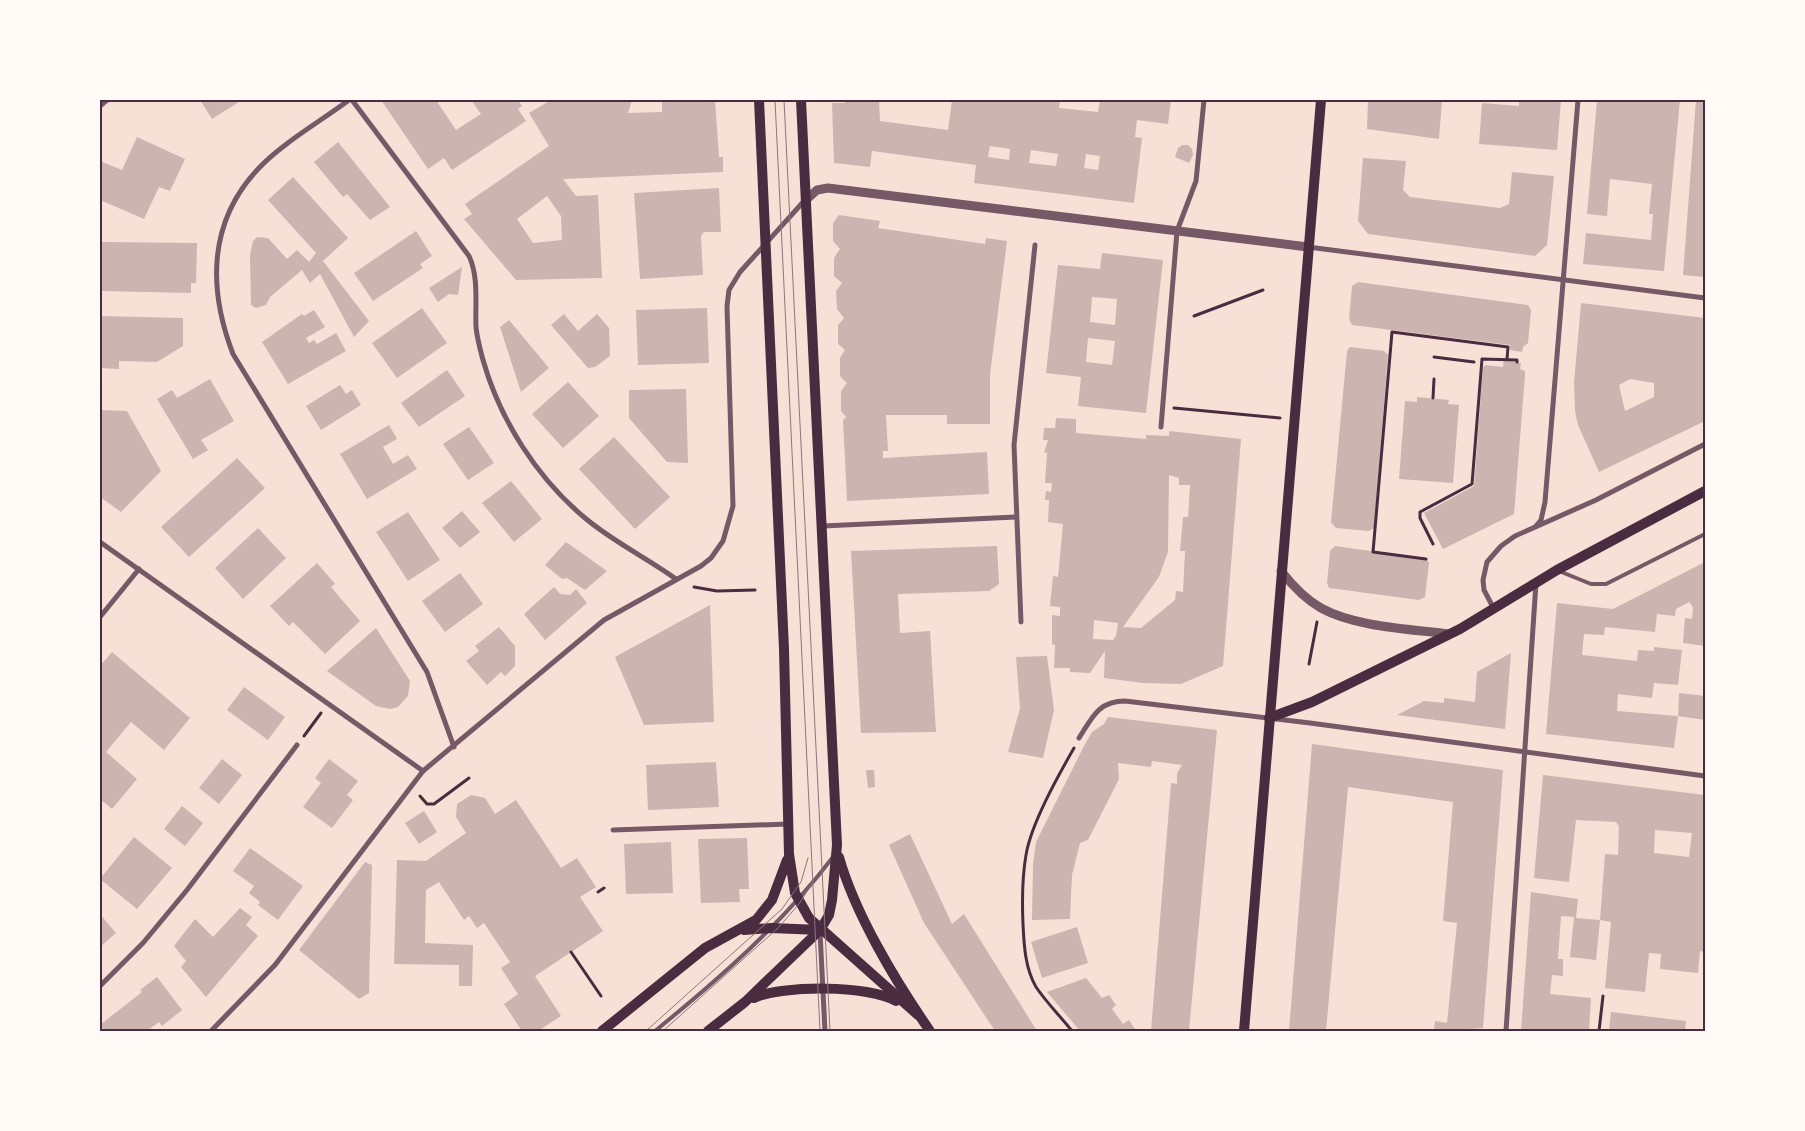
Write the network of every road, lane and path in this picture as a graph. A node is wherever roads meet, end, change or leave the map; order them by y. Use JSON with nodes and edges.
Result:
{"nodes":[{"id":1,"x":107,"y":100,"type":"edge"},
{"id":2,"x":351,"y":100,"type":"edge"},
{"id":3,"x":759,"y":100,"type":"edge"},
{"id":4,"x":802,"y":100,"type":"edge"},
{"id":5,"x":1204,"y":100,"type":"edge"},
{"id":6,"x":1321,"y":100,"type":"edge"},
{"id":7,"x":1578,"y":100,"type":"edge"},
{"id":8,"x":100,"y":106,"type":"edge"},
{"id":9,"x":806,"y":200,"type":"junction"},
{"id":10,"x":1177,"y":231,"type":"junction"},
{"id":11,"x":766,"y":244,"type":"junction"},
{"id":12,"x":1034,"y":245,"type":"dead end"},
{"id":13,"x":1308,"y":247,"type":"junction"},
{"id":14,"x":1562,"y":280,"type":"junction"},
{"id":15,"x":1263,"y":290,"type":"dead end"},
{"id":16,"x":1705,"y":298,"type":"edge"},
{"id":17,"x":1194,"y":316,"type":"dead end"},
{"id":18,"x":1434,"y":357,"type":"dead end"},
{"id":19,"x":1507,"y":359,"type":"junction"},
{"id":20,"x":1474,"y":362,"type":"dead end"},
{"id":21,"x":1517,"y":362,"type":"dead end"},
{"id":22,"x":1434,"y":379,"type":"dead end"},
{"id":23,"x":1432,"y":398,"type":"dead end"},
{"id":24,"x":1163,"y":407,"type":"junction"},
{"id":25,"x":1293,"y":420,"type":"junction"},
{"id":26,"x":1161,"y":427,"type":"dead end"},
{"id":27,"x":1705,"y":444,"type":"edge"},
{"id":28,"x":1705,"y":491,"type":"edge"},
{"id":29,"x":1016,"y":517,"type":"junction"},
{"id":30,"x":823,"y":526,"type":"junction"},
{"id":31,"x":1536,"y":526,"type":"junction"},
{"id":32,"x":1705,"y":534,"type":"edge"},
{"id":33,"x":100,"y":542,"type":"edge"},
{"id":34,"x":1433,"y":544,"type":"dead end"},
{"id":35,"x":1426,"y":559,"type":"dead end"},
{"id":36,"x":139,"y":569,"type":"junction"},
{"id":37,"x":1557,"y":570,"type":"junction"},
{"id":38,"x":1281,"y":571,"type":"junction"},
{"id":39,"x":676,"y":580,"type":"junction"},
{"id":40,"x":1536,"y":583,"type":"junction"},
{"id":41,"x":755,"y":590,"type":"dead end"},
{"id":42,"x":716,"y":591,"type":"dead end"},
{"id":43,"x":1494,"y":610,"type":"junction"},
{"id":44,"x":100,"y":617,"type":"edge"},
{"id":45,"x":1318,"y":619,"type":"dead end"},
{"id":46,"x":1021,"y":622,"type":"dead end"},
{"id":47,"x":1449,"y":634,"type":"junction"},
{"id":48,"x":1309,"y":664,"type":"dead end"},
{"id":49,"x":328,"y":704,"type":"junction"},
{"id":50,"x":1269,"y":718,"type":"junction"},
{"id":51,"x":1079,"y":738,"type":"joint"},
{"id":52,"x":298,"y":745,"type":"joint"},
{"id":53,"x":454,"y":747,"type":"junction"},
{"id":54,"x":1525,"y":752,"type":"junction"},
{"id":55,"x":423,"y":771,"type":"junction"},
{"id":56,"x":1705,"y":776,"type":"edge"},
{"id":57,"x":469,"y":778,"type":"dead end"},
{"id":58,"x":412,"y":785,"type":"junction"},
{"id":59,"x":788,"y":824,"type":"junction"},
{"id":60,"x":613,"y":830,"type":"dead end"},
{"id":61,"x":837,"y":851,"type":"junction"},
{"id":62,"x":789,"y":854,"type":"junction"},
{"id":63,"x":604,"y":888,"type":"dead end"},
{"id":64,"x":598,"y":892,"type":"dead end"},
{"id":65,"x":798,"y":900,"type":"junction"},
{"id":66,"x":771,"y":928,"type":"junction"},
{"id":67,"x":820,"y":930,"type":"junction"},
{"id":68,"x":738,"y":931,"type":"junction"},
{"id":69,"x":571,"y":952,"type":"dead end"},
{"id":70,"x":100,"y":986,"type":"edge"},
{"id":71,"x":823,"y":989,"type":"junction"},
{"id":72,"x":602,"y":996,"type":"dead end"},
{"id":73,"x":1603,"y":996,"type":"dead end"},
{"id":74,"x":745,"y":1002,"type":"junction"},
{"id":75,"x":918,"y":1015,"type":"junction"},
{"id":76,"x":211,"y":1031,"type":"edge"},
{"id":77,"x":602,"y":1031,"type":"edge"},
{"id":78,"x":655,"y":1031,"type":"edge"},
{"id":79,"x":708,"y":1031,"type":"edge"},
{"id":80,"x":825,"y":1031,"type":"edge"},
{"id":81,"x":930,"y":1031,"type":"edge"},
{"id":82,"x":1072,"y":1031,"type":"edge"},
{"id":83,"x":1244,"y":1031,"type":"edge"},
{"id":84,"x":1506,"y":1031,"type":"edge"},
{"id":85,"x":1599,"y":1031,"type":"edge"}],
"edges":[{"from":1,"to":8,"type":"street"},
{"from":2,"to":39,"type":"street"},
{"from":2,"to":53,"type":"street"},
{"from":3,"to":11,"type":"main road"},
{"from":4,"to":9,"type":"main road"},
{"from":5,"to":10,"type":"street"},
{"from":6,"to":13,"type":"main road"},
{"from":7,"to":14,"type":"street"},
{"from":9,"to":10,"type":"street"},
{"from":9,"to":11,"type":"street"},
{"from":9,"to":30,"type":"main road"},
{"from":10,"to":13,"type":"street"},
{"from":10,"to":24,"type":"street"},
{"from":11,"to":39,"type":"street"},
{"from":11,"to":59,"type":"main road"},
{"from":12,"to":29,"type":"street"},
{"from":13,"to":14,"type":"street"},
{"from":13,"to":25,"type":"main road"},
{"from":14,"to":16,"type":"street"},
{"from":14,"to":31,"type":"street"},
{"from":15,"to":17,"type":"path"},
{"from":18,"to":20,"type":"path"},
{"from":19,"to":21,"type":"path"},
{"from":19,"to":34,"type":"path"},
{"from":19,"to":35,"type":"path"},
{"from":22,"to":23,"type":"path"},
{"from":24,"to":25,"type":"path"},
{"from":24,"to":26,"type":"street"},
{"from":25,"to":38,"type":"main road"},
{"from":27,"to":31,"type":"street"},
{"from":28,"to":37,"type":"main road"},
{"from":29,"to":30,"type":"street"},
{"from":29,"to":46,"type":"street"},
{"from":30,"to":61,"type":"main road"},
{"from":31,"to":43,"type":"street"},
{"from":32,"to":37,"type":"lane"},
{"from":33,"to":36,"type":"street"},
{"from":36,"to":44,"type":"street"},
{"from":36,"to":49,"type":"street"},
{"from":37,"to":40,"type":"main road"},
{"from":38,"to":47,"type":"street"},
{"from":38,"to":50,"type":"main road"},
{"from":39,"to":53,"type":"street"},
{"from":40,"to":43,"type":"main road"},
{"from":40,"to":54,"type":"street"},
{"from":41,"to":42,"type":"path"},
{"from":43,"to":47,"type":"main road"},
{"from":45,"to":48,"type":"path"},
{"from":47,"to":50,"type":"main road"},
{"from":49,"to":52,"type":"path"},
{"from":49,"to":55,"type":"street"},
{"from":50,"to":51,"type":"street"},
{"from":50,"to":54,"type":"street"},
{"from":50,"to":83,"type":"main road"},
{"from":51,"to":82,"type":"path"},
{"from":52,"to":70,"type":"street"},
{"from":53,"to":55,"type":"street"},
{"from":54,"to":56,"type":"street"},
{"from":54,"to":84,"type":"street"},
{"from":55,"to":58,"type":"street"},
{"from":57,"to":58,"type":"path"},
{"from":58,"to":76,"type":"street"},
{"from":59,"to":60,"type":"street"},
{"from":59,"to":62,"type":"main road"},
{"from":61,"to":65,"type":"lane"},
{"from":61,"to":67,"type":"main road"},
{"from":61,"to":75,"type":"main road"},
{"from":62,"to":65,"type":"main road"},
{"from":62,"to":68,"type":"main road"},
{"from":63,"to":64,"type":"path"},
{"from":65,"to":66,"type":"lane"},
{"from":65,"to":67,"type":"main road"},
{"from":66,"to":67,"type":"main road"},
{"from":66,"to":68,"type":"main road"},
{"from":66,"to":78,"type":"lane"},
{"from":67,"to":71,"type":"street"},
{"from":67,"to":74,"type":"main road"},
{"from":67,"to":75,"type":"main road"},
{"from":68,"to":77,"type":"main road"},
{"from":69,"to":72,"type":"path"},
{"from":71,"to":74,"type":"main road"},
{"from":71,"to":75,"type":"main road"},
{"from":71,"to":80,"type":"street"},
{"from":73,"to":85,"type":"path"},
{"from":74,"to":79,"type":"main road"},
{"from":75,"to":81,"type":"main road"}]}
